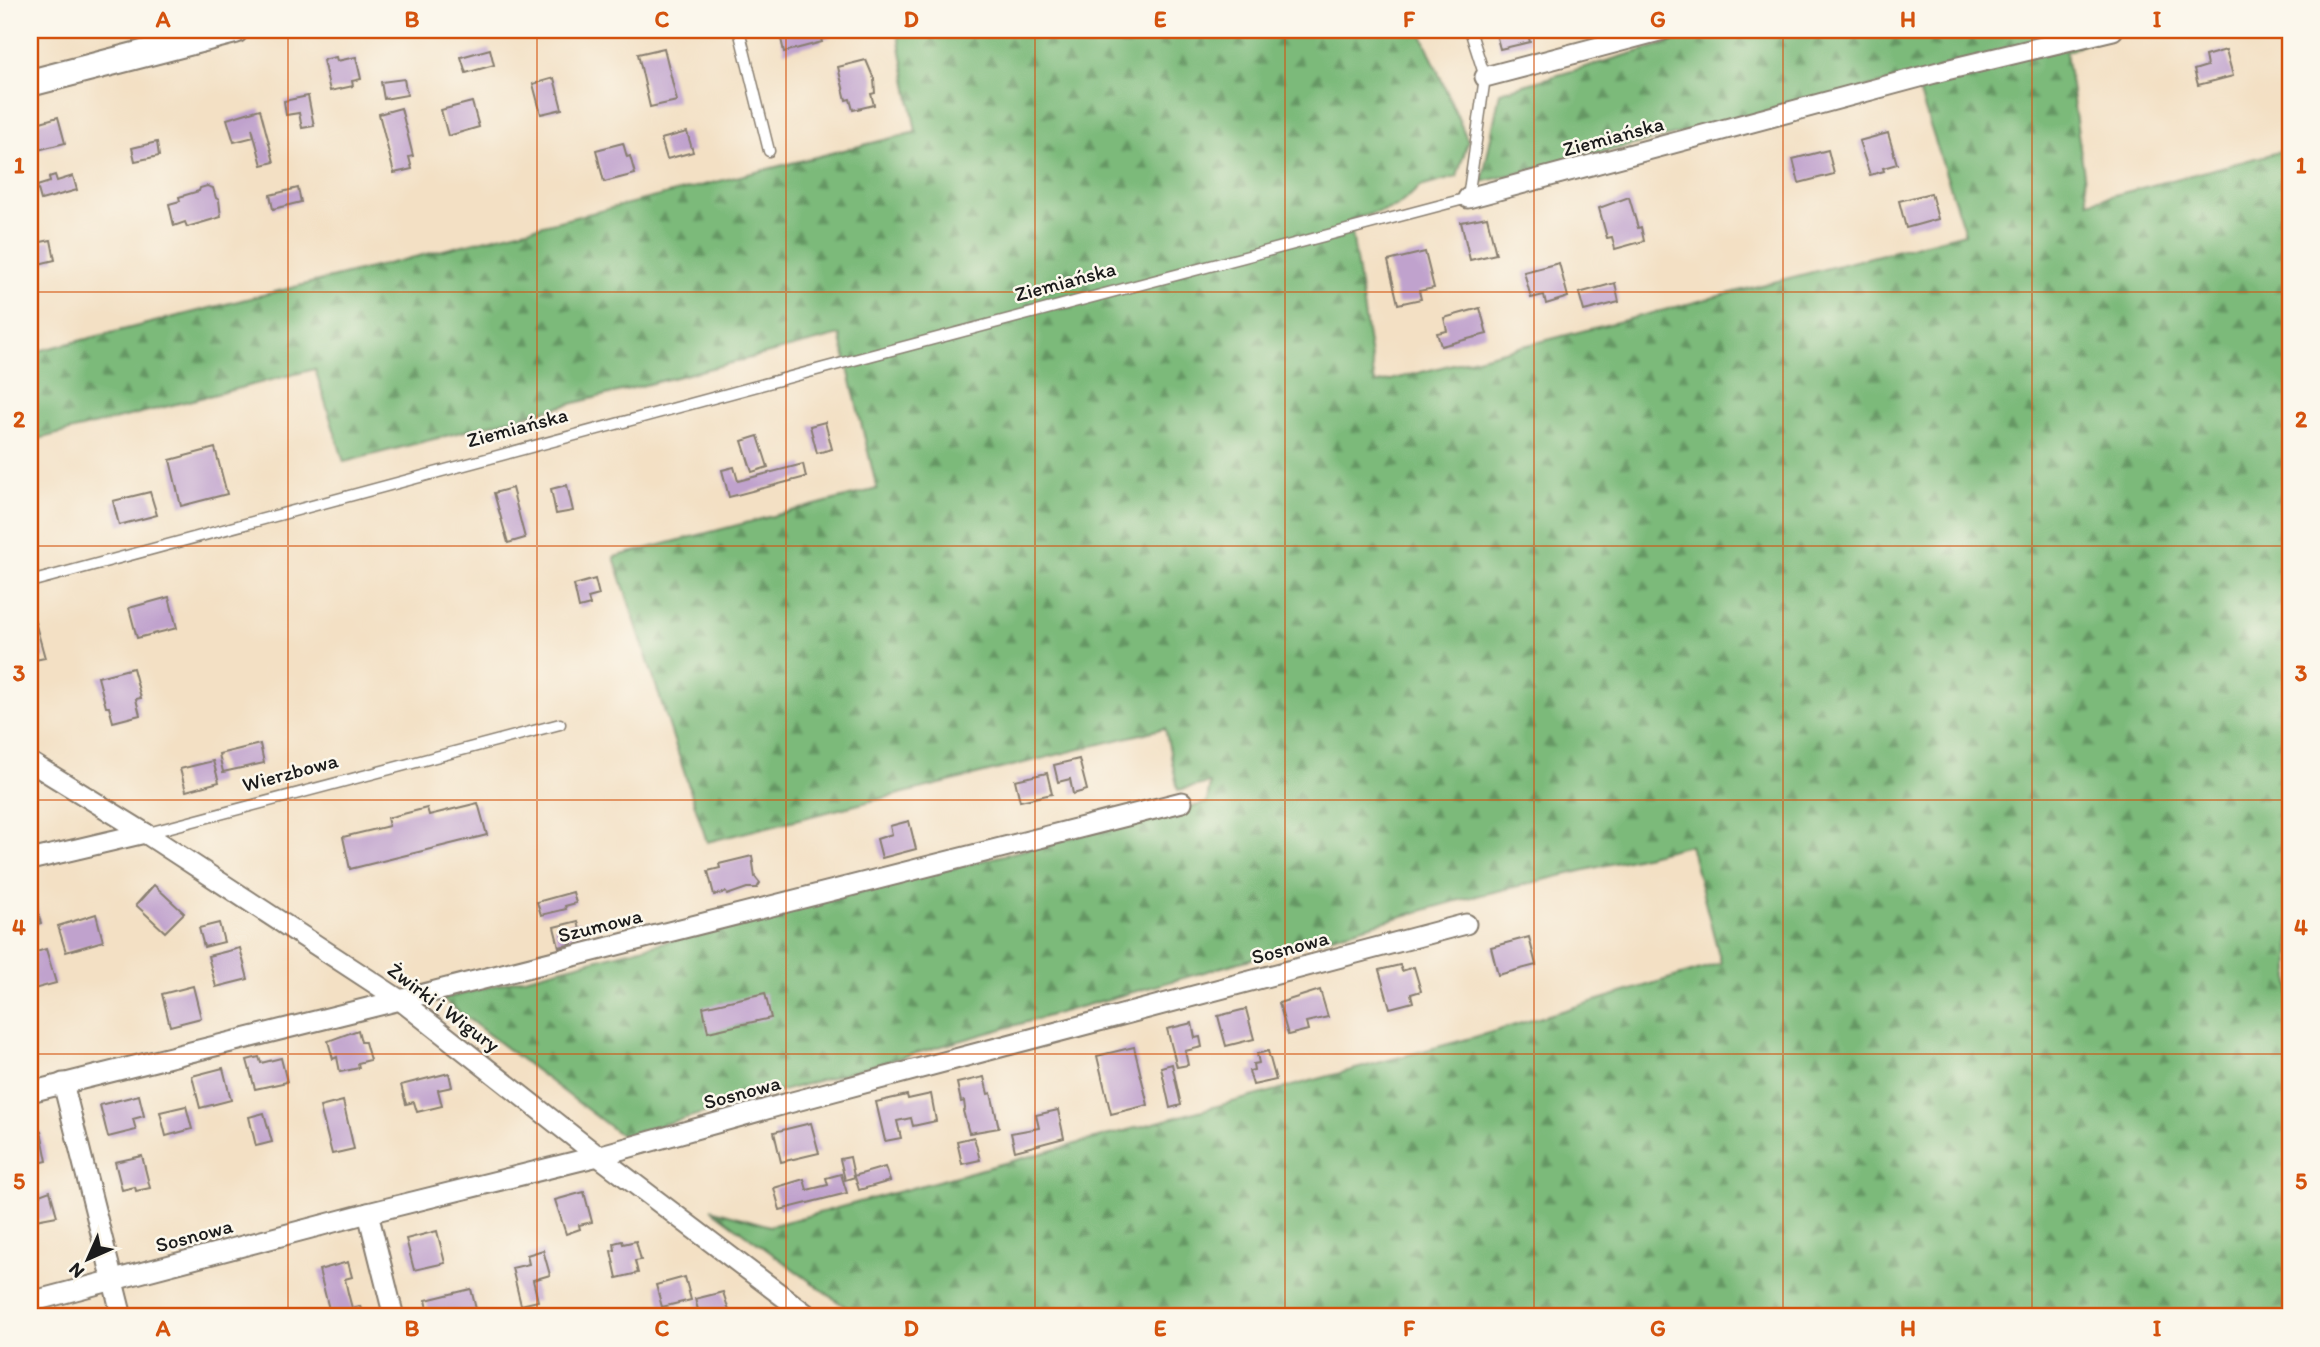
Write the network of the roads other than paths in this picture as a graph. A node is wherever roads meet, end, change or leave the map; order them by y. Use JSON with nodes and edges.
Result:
{"nodes":[{"id":1,"x":236,"y":30,"type":"edge"},
{"id":2,"x":739,"y":30,"type":"edge"},
{"id":3,"x":1471,"y":30,"type":"edge"},
{"id":4,"x":1663,"y":30,"type":"edge"},
{"id":5,"x":2113,"y":30,"type":"edge"},
{"id":6,"x":1485,"y":77,"type":"junction"},
{"id":7,"x":30,"y":83,"type":"edge"},
{"id":8,"x":769,"y":151,"type":"dead end"},
{"id":9,"x":1468,"y":198,"type":"junction"},
{"id":10,"x":30,"y":582,"type":"edge"},
{"id":11,"x":561,"y":724,"type":"dead end"},
{"id":12,"x":30,"y":762,"type":"edge"},
{"id":13,"x":1182,"y":802,"type":"dead end"},
{"id":14,"x":145,"y":833,"type":"junction"},
{"id":15,"x":30,"y":860,"type":"edge"},
{"id":16,"x":1466,"y":924,"type":"dead end"},
{"id":17,"x":400,"y":1000,"type":"junction"},
{"id":18,"x":63,"y":1083,"type":"junction"},
{"id":19,"x":30,"y":1092,"type":"edge"},
{"id":20,"x":598,"y":1156,"type":"junction"},
{"id":21,"x":368,"y":1213,"type":"junction"},
{"id":22,"x":112,"y":1281,"type":"junction"},
{"id":23,"x":30,"y":1302,"type":"edge"},
{"id":24,"x":122,"y":1317,"type":"edge"},
{"id":25,"x":394,"y":1317,"type":"edge"},
{"id":26,"x":810,"y":1317,"type":"edge"}],
"edges":[{"from":1,"to":7,"type":"street"},
{"from":2,"to":8,"type":"lane"},
{"from":3,"to":6,"type":"lane"},
{"from":4,"to":6,"type":"street"},
{"from":5,"to":9,"type":"street","name":"Ziemiańska"},
{"from":6,"to":9,"type":"lane"},
{"from":9,"to":10,"type":"lane","name":"Ziemiańska"},
{"from":11,"to":14,"type":"lane","name":"Wierzbowa"},
{"from":12,"to":14,"type":"street","name":"Żwirki i Wigury"},
{"from":13,"to":17,"type":"street","name":"Szumowa"},
{"from":14,"to":15,"type":"street","name":"Wierzbowa"},
{"from":14,"to":17,"type":"street","name":"Żwirki i Wigury"},
{"from":16,"to":20,"type":"street","name":"Sosnowa"},
{"from":17,"to":18,"type":"street","name":"Szumowa"},
{"from":17,"to":20,"type":"street","name":"Żwirki i Wigury"},
{"from":18,"to":19,"type":"street","name":"Szumowa"},
{"from":18,"to":22,"type":"street"},
{"from":20,"to":21,"type":"street","name":"Sosnowa"},
{"from":20,"to":26,"type":"street","name":"Żwirki i Wigury"},
{"from":21,"to":22,"type":"street","name":"Sosnowa"},
{"from":21,"to":25,"type":"street"},
{"from":22,"to":23,"type":"street","name":"Sosnowa"},
{"from":22,"to":24,"type":"street"}]}
